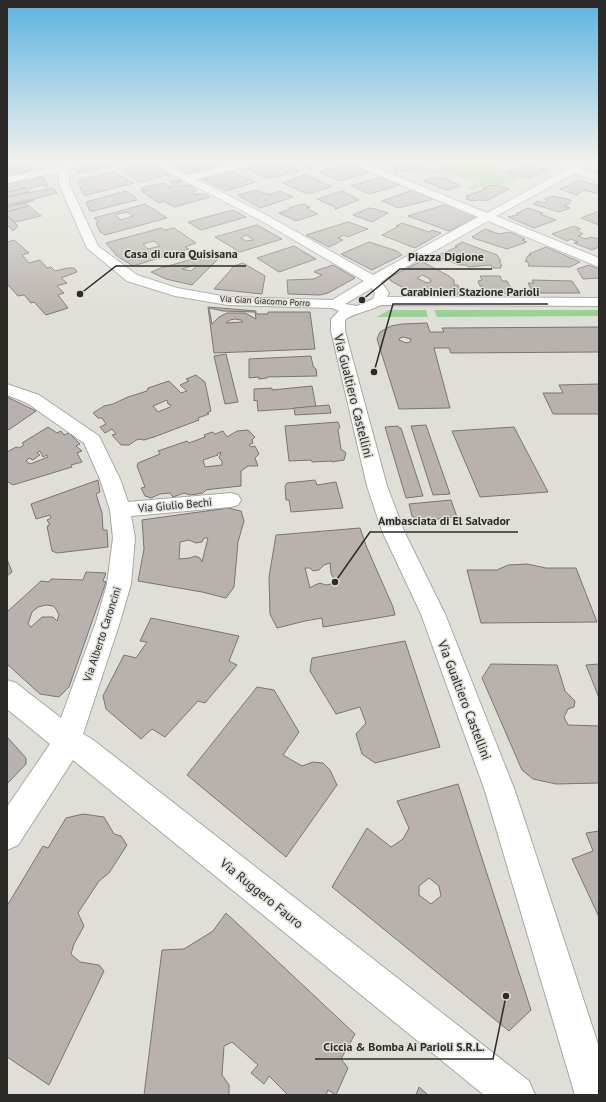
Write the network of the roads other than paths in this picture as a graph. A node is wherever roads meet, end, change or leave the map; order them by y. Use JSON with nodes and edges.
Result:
{"nodes":[{"id":1,"x":77,"y":212,"type":"edge"},
{"id":2,"x":253,"y":212,"type":"edge"},
{"id":3,"x":477,"y":212,"type":"edge"},
{"id":4,"x":496,"y":212,"type":"edge"},
{"id":5,"x":488,"y":217,"type":"junction"},
{"id":6,"x":599,"y":263,"type":"edge"},
{"id":7,"x":374,"y":282,"type":"junction"},
{"id":8,"x":379,"y":301,"type":"junction"},
{"id":9,"x":599,"y":302,"type":"edge"},
{"id":10,"x":341,"y":307,"type":"junction"},
{"id":11,"x":7,"y":389,"type":"edge"},
{"id":12,"x":231,"y":500,"type":"dead end"},
{"id":13,"x":120,"y":510,"type":"junction"},
{"id":14,"x":7,"y":692,"type":"edge"},
{"id":15,"x":67,"y":740,"type":"junction"},
{"id":16,"x":7,"y":834,"type":"edge"},
{"id":17,"x":515,"y":1095,"type":"edge"},
{"id":18,"x":596,"y":1095,"type":"edge"}],
"edges":[{"from":1,"to":10,"type":"street","name":"Via Gian Giacomo Porro"},
{"from":2,"to":7,"type":"street"},
{"from":3,"to":5,"type":"street"},
{"from":4,"to":5,"type":"street"},
{"from":5,"to":6,"type":"street"},
{"from":5,"to":7,"type":"street"},
{"from":7,"to":8,"type":"street"},
{"from":7,"to":10,"type":"street"},
{"from":8,"to":9,"type":"street"},
{"from":8,"to":10,"type":"street","name":"Via Gian Giacomo Porro"},
{"from":10,"to":18,"type":"street","name":"Via Gualtiero Castellini"},
{"from":11,"to":13,"type":"street","name":"Via Alberto Caroncini"},
{"from":12,"to":13,"type":"street","name":"Via Giulio Bechi"},
{"from":13,"to":15,"type":"street","name":"Via Alberto Caroncini"},
{"from":14,"to":15,"type":"street","name":"Via Ruggero Fauro"},
{"from":15,"to":16,"type":"street","name":"Via Alberto Caroncini"},
{"from":15,"to":17,"type":"street","name":"Via Ruggero Fauro"}]}
